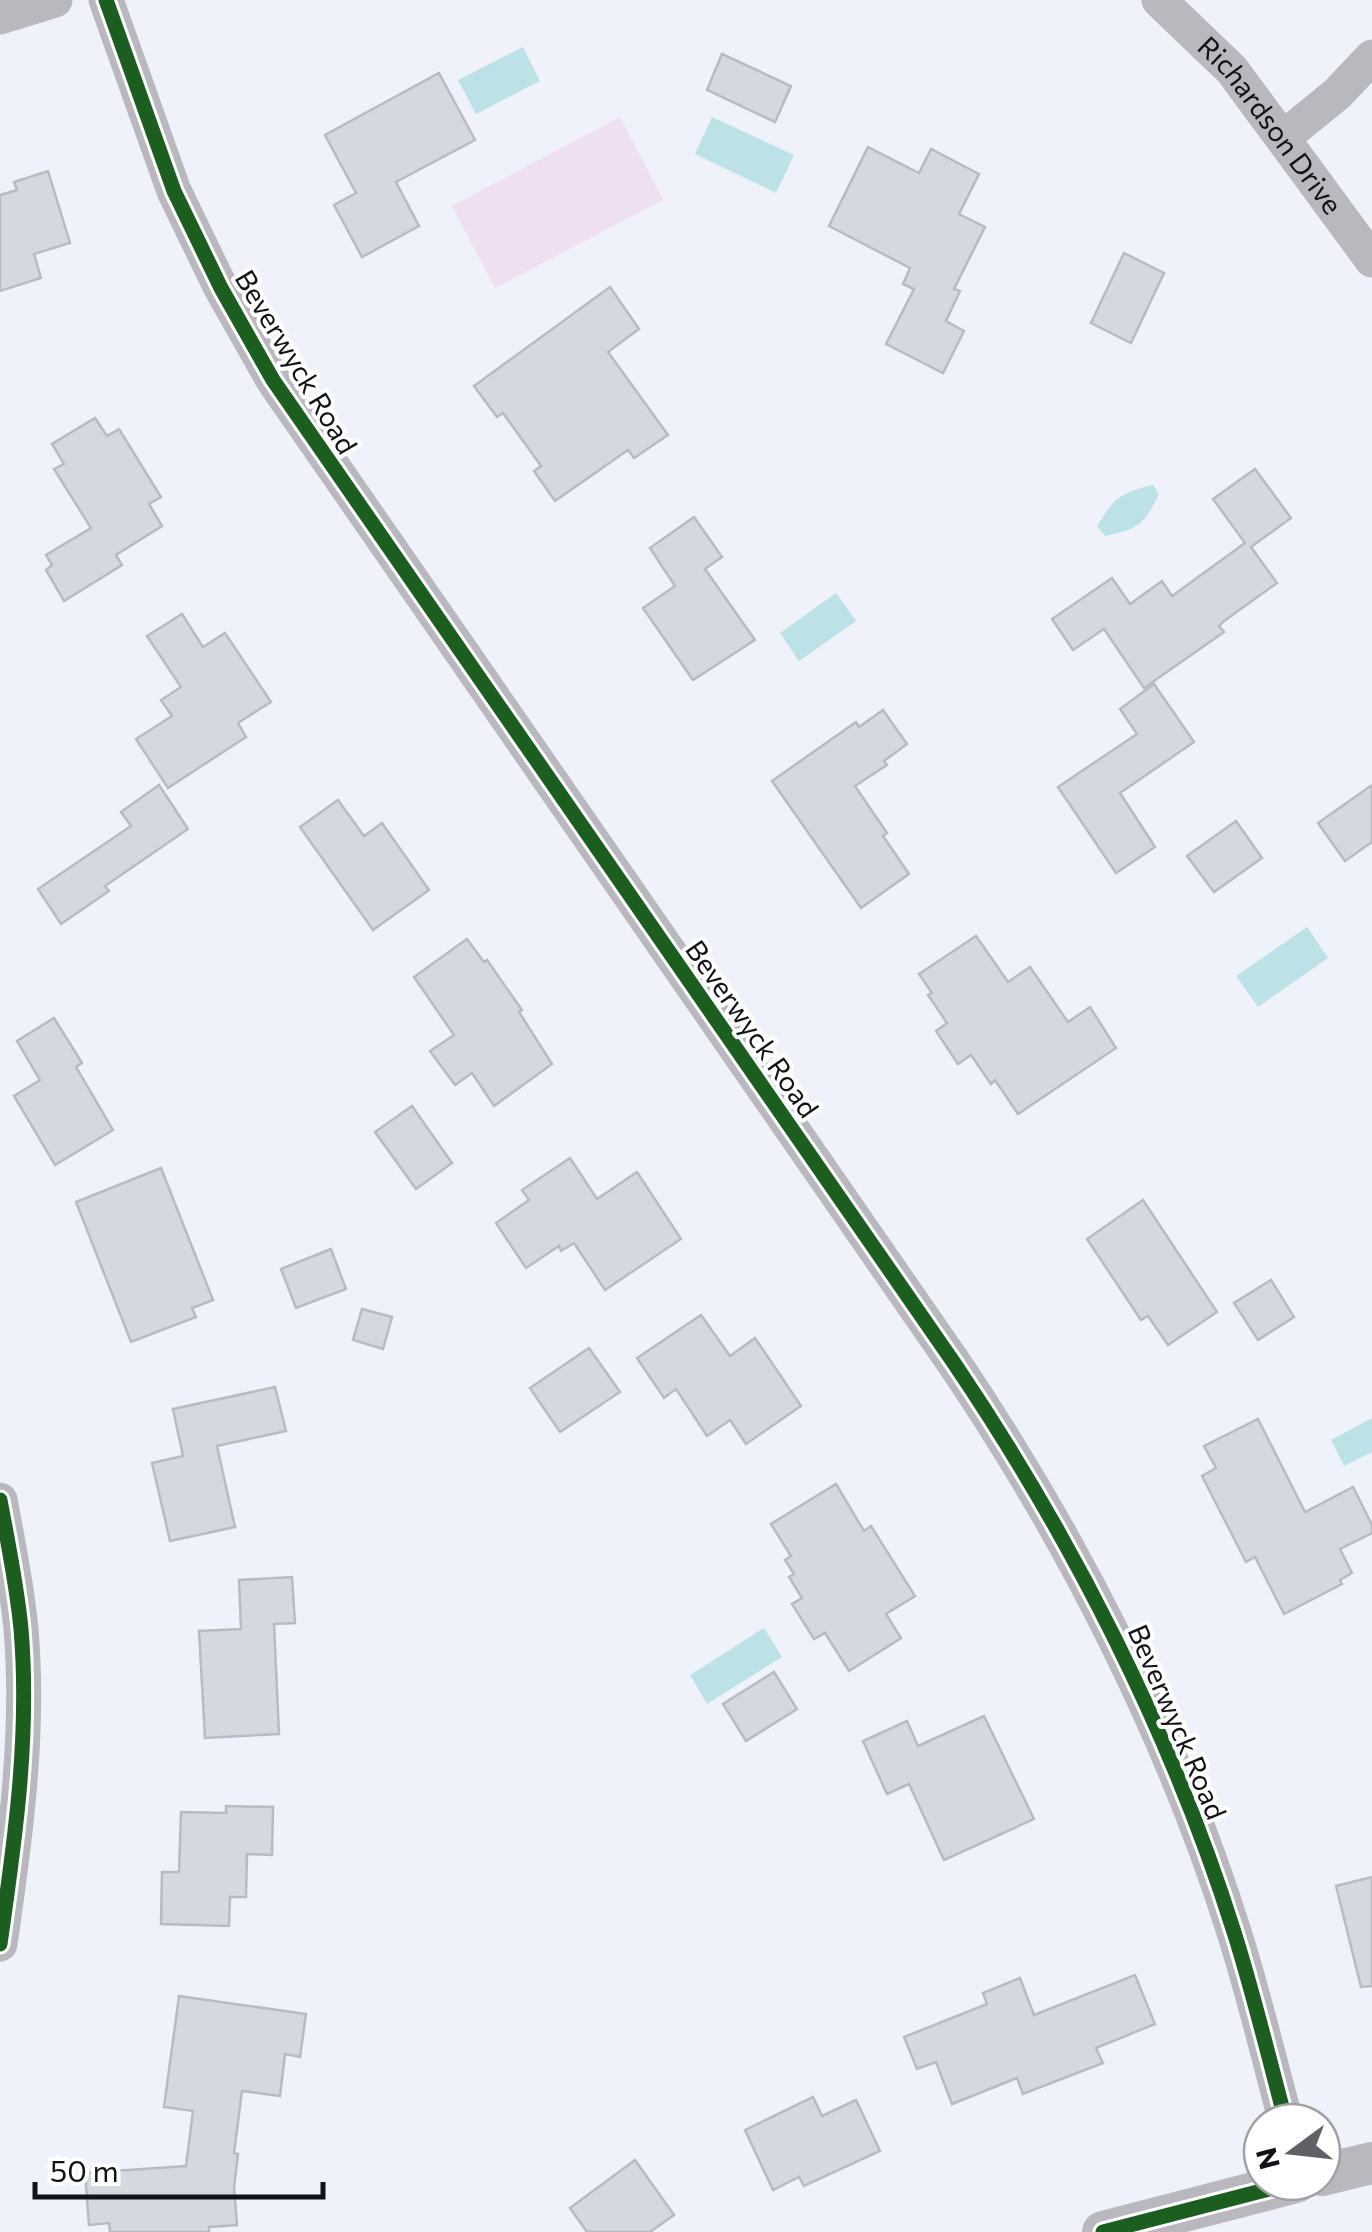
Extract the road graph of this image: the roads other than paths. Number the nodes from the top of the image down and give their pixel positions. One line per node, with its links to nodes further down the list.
1 (55, 0): 4 (street)
2 (106, 0): 10 (street, Beverwyck Road)
3 (1159, 0): 6 (street, Richardson Drive)
4 (0, 18)
5 (1372, 57): 6 (street)
6 (1284, 137): 7 (street, Richardson Drive)
7 (1372, 260)
8 (0, 1500): 9 (street)
9 (0, 1944)
10 (1281, 2102)
11 (1372, 2162): 12 (street)
12 (1342, 2170)
13 (1242, 2196): 14 (street)
14 (1103, 2232)

